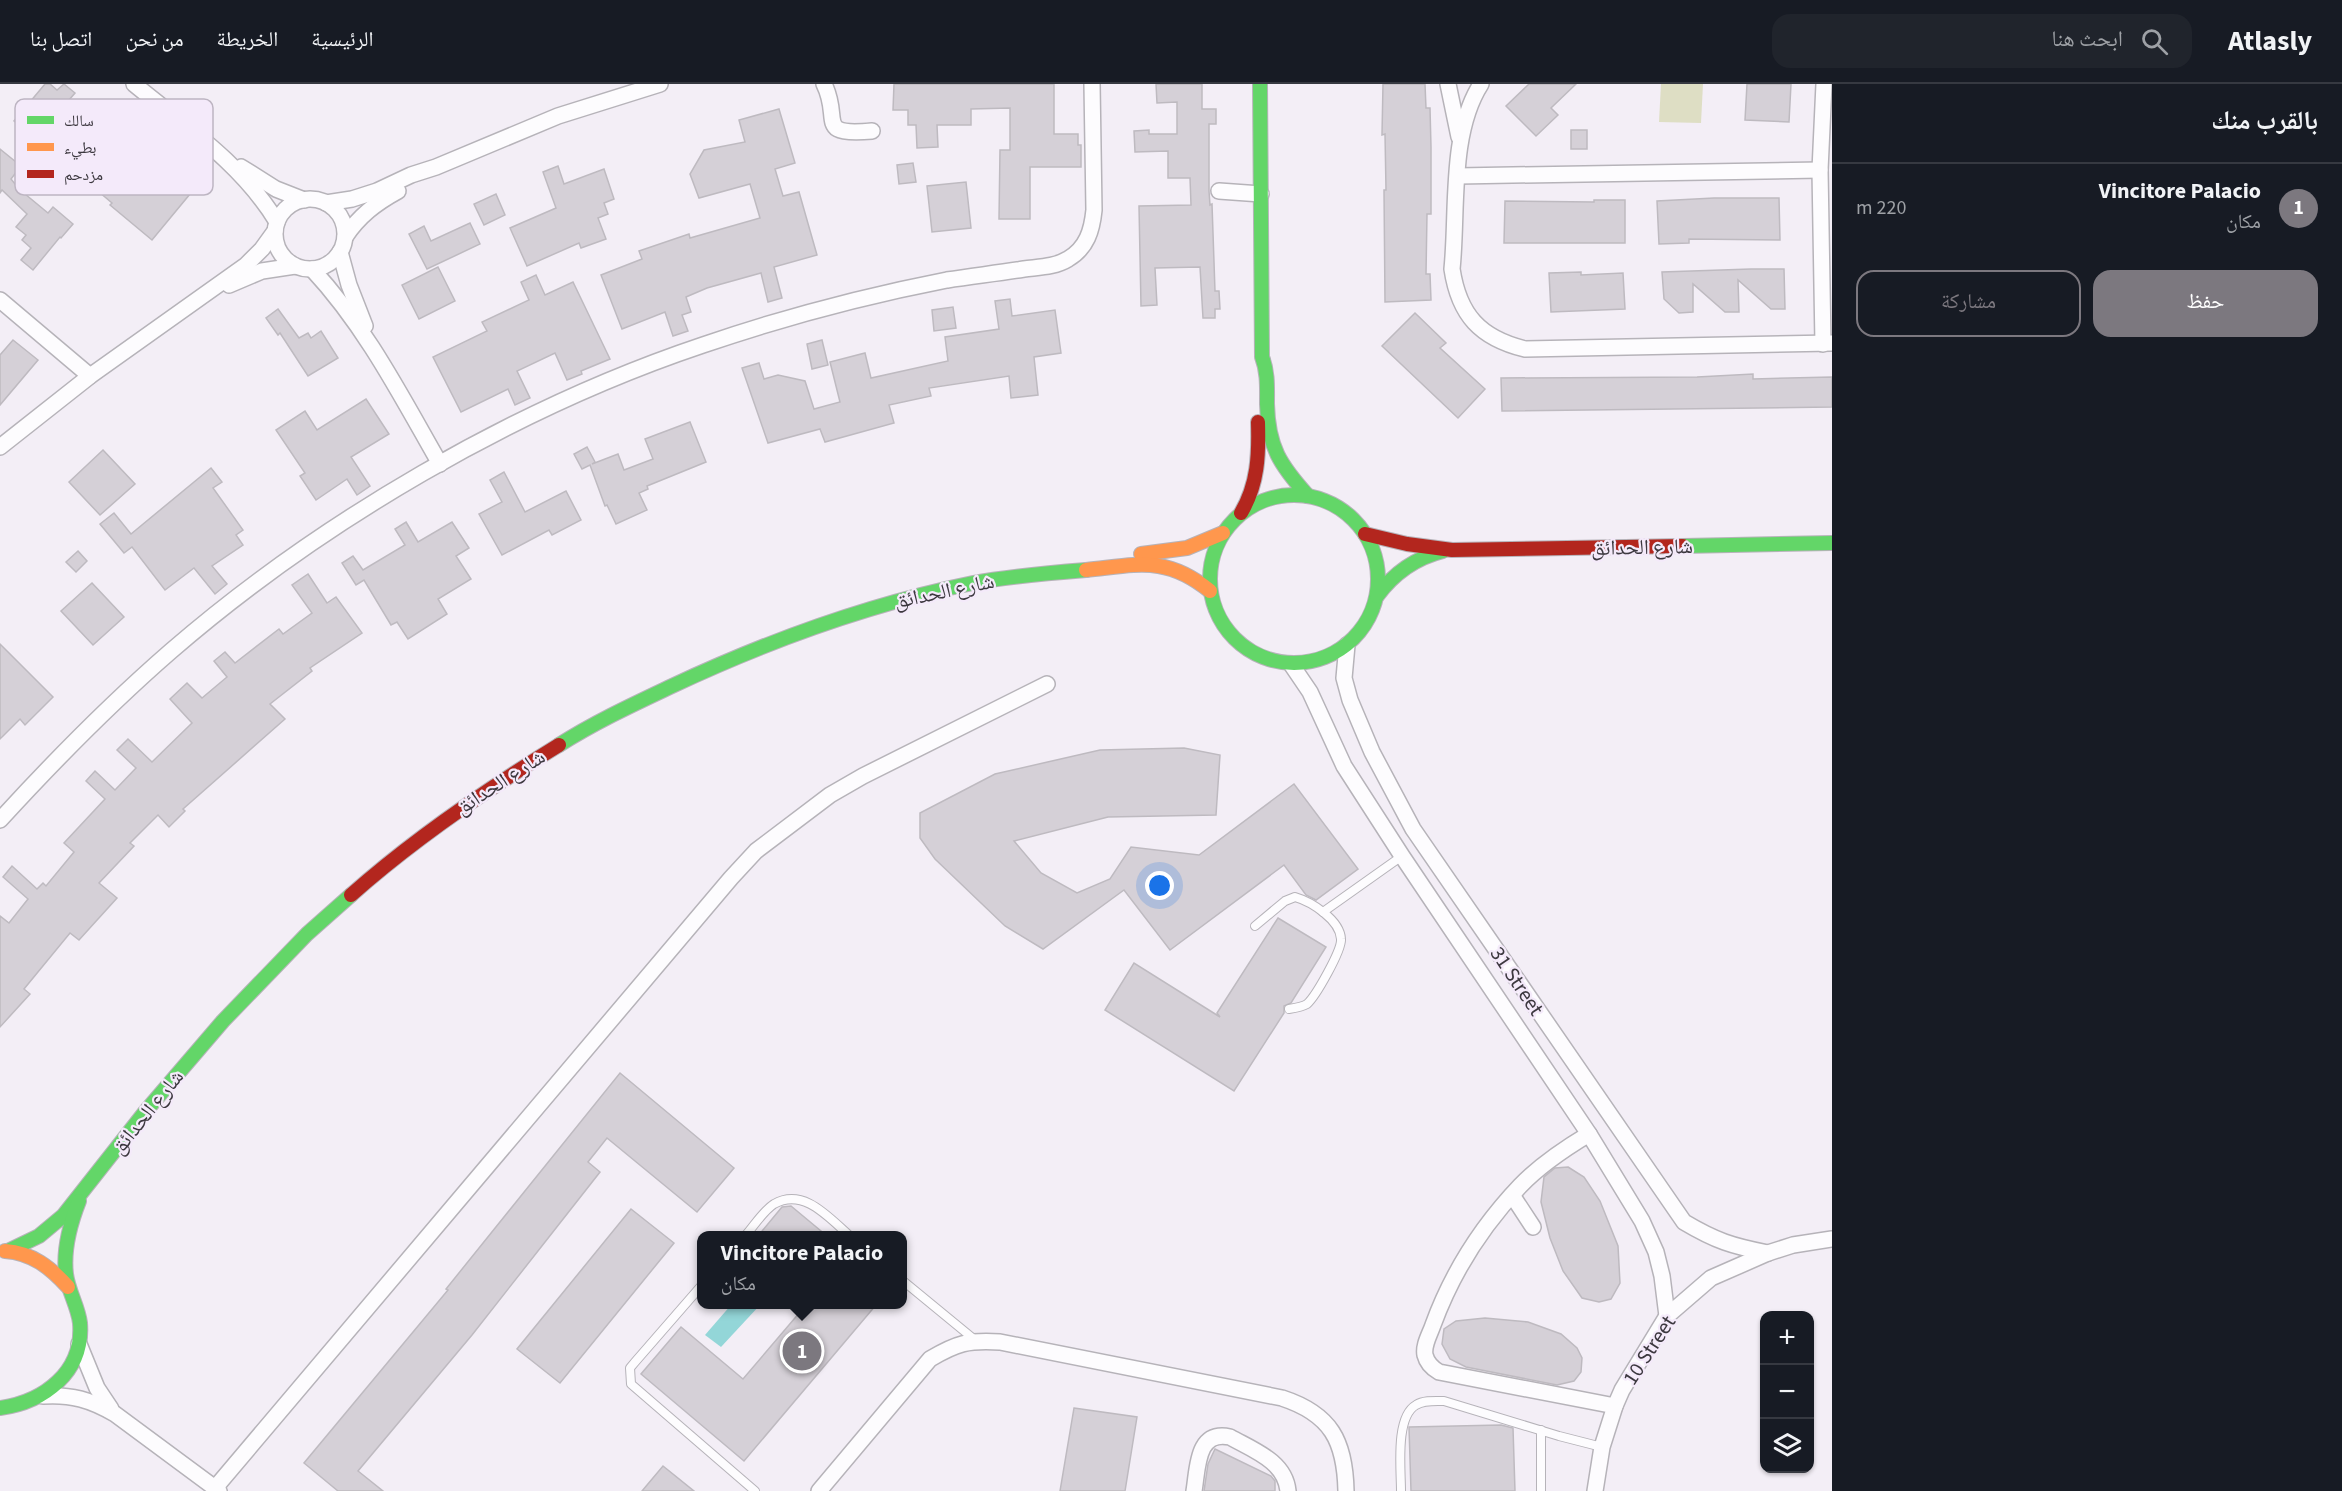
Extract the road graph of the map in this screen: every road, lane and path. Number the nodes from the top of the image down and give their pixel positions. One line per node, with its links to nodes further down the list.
1 (134, 84): 9 (street)
2 (660, 84): 14 (street)
3 (824, 84): 10 (street)
4 (1092, 84): 32 (street)
5 (1260, 84): 18 (street)
6 (1448, 84): 11 (street)
7 (1481, 84): 11 (street)
8 (1824, 84): 15 (street)
9 (152, 99)
10 (872, 131)
11 (1460, 143): 16 (street)
12 (213, 149): 19 (street)
13 (213, 150): 21 (street)
14 (436, 167): 20 (street); 22 (street)
15 (1820, 170): 16 (street); 27 (street)
16 (1458, 176): 27 (street)
17 (1219, 191): 18 (street)
18 (1261, 194): 29 (street)
19 (304, 200): 20 (street); 21 (street)
20 (326, 203): 22 (street)
21 (276, 227): 23 (street); 25 (street)
22 (342, 244): 24 (street); 28 (street)
23 (295, 266): 24 (street); 25 (street)
24 (312, 269): 28 (street)
25 (199, 299): 30 (street)
26 (0, 300): 30 (street)
27 (1827, 344)
28 (374, 348): 32 (street)
29 (1262, 357): 33 (street); 34 (street)
30 (90, 376): 31 (street)
31 (0, 447)
32 (440, 464): 45 (street)
33 (1308, 496): 34 (street); 36 (street)
34 (1241, 513): 35 (street)
35 (1223, 533): 39 (street); 40 (street)
36 (1365, 534): 38 (street); 41 (street)
37 (1832, 543): 38 (street, شارع الحدائق)
38 (1452, 550): 41 (street)
39 (1043, 573): 40 (street); 51 (street, شارع الحدائق)
40 (1210, 591): 43 (street)
41 (1377, 596): 42 (street)
42 (1347, 645): 43 (street); 58 (street, 31 Street)
43 (1291, 664): 46 (street, 31 Street)
44 (1047, 684): 71 (street)
45 (0, 820)
46 (1402, 856): 47 (lane); 50 (street, 31 Street)
47 (1323, 912): 48 (lane); 49 (lane)
48 (1255, 926)
49 (1289, 1009)
50 (1589, 1134): 52 (street); 62 (street, 31 Street)
51 (84, 1191): 57 (street, شارع الحدائق); 60 (street)
52 (1512, 1195): 53 (street); 66 (street)
53 (1533, 1227)
54 (749, 1231): 55 (lane)
55 (844, 1231)
56 (1832, 1239): 58 (street, 10 Street)
57 (5, 1250): 60 (street)
58 (1768, 1253): 62 (street, 10 Street)
59 (907, 1283): 63 (lane)
60 (68, 1287): 64 (street)
61 (697, 1291): 72 (lane)
62 (1667, 1316): 66 (street, 10 Street)
63 (975, 1340): 73 (street); 76 (street)
64 (79, 1344): 65 (street); 68 (street)
65 (44, 1396): 67 (street); 68 (street)
66 (1615, 1406): 70 (street, 10 Street)
67 (0, 1408)
68 (115, 1414): 71 (street)
69 (1541, 1430): 70 (lane); 77 (lane); 78 (lane)
70 (1602, 1447): 79 (street, 10 Street)
71 (217, 1489)
72 (755, 1491)
73 (819, 1491)
74 (1194, 1491): 75 (street)
75 (1288, 1491)
76 (1346, 1491)
77 (1401, 1491)
78 (1541, 1491)
79 (1595, 1491)

